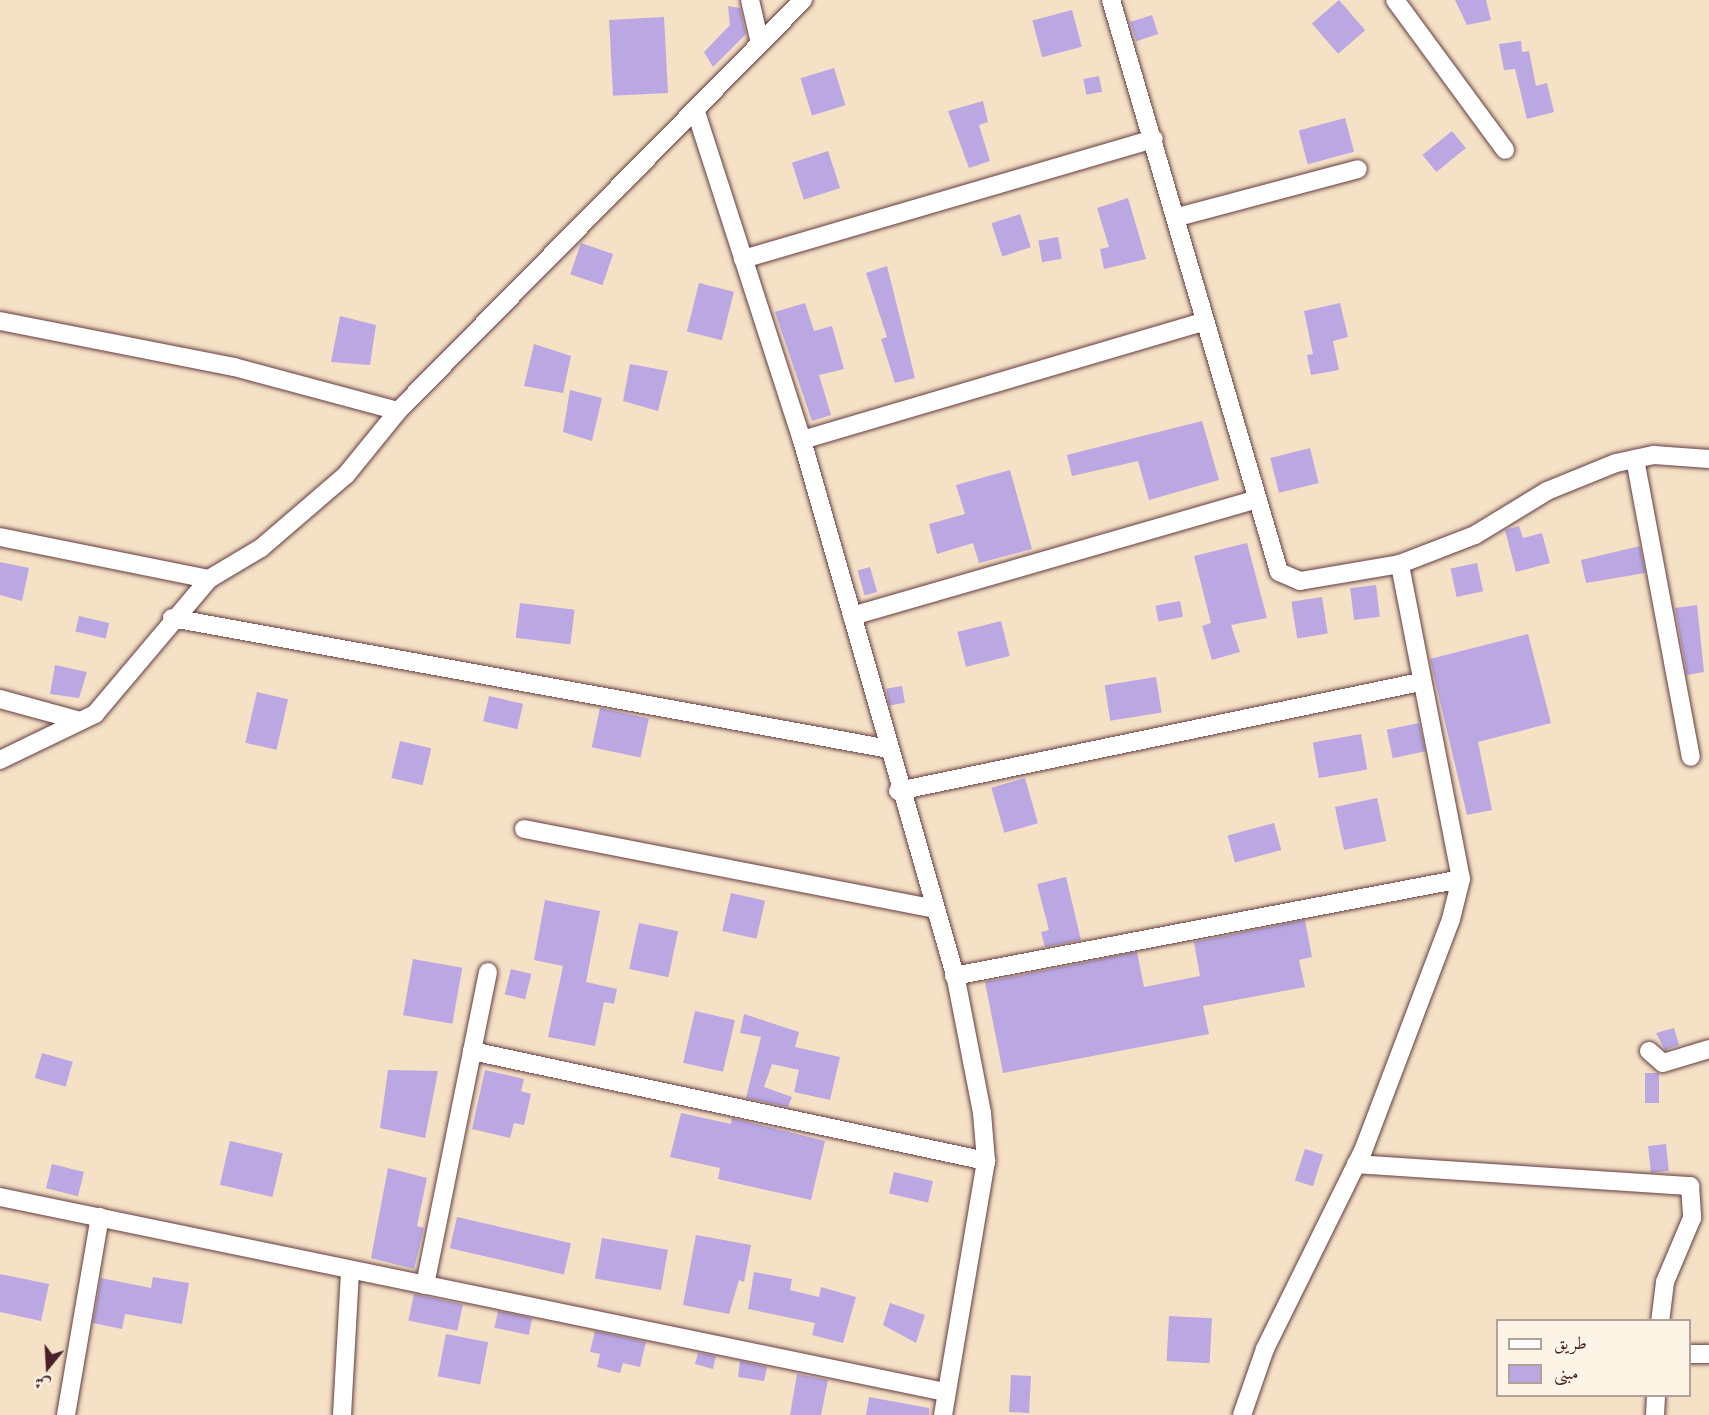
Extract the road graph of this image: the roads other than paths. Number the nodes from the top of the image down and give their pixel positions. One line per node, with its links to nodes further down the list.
1 (750, 0): 5 (street)
2 (803, 0): 5 (street)
3 (1111, 0): 7 (street)
4 (1395, 0): 8 (street)
5 (759, 39): 6 (street)
6 (696, 112): 11 (street); 14 (street)
7 (1154, 139): 10 (street); 11 (street)
8 (1505, 150)
9 (1358, 169): 10 (street)
10 (1178, 217): 13 (street)
11 (743, 259): 15 (street)
12 (0, 321): 14 (street)
13 (1203, 322): 15 (street); 18 (street)
14 (398, 411): 21 (street)
15 (802, 440): 22 (street)
16 (1635, 459): 17 (street); 20 (street); 28 (street)
17 (1709, 459)
18 (1255, 500): 20 (street); 22 (street)
19 (0, 537): 21 (street)
20 (1400, 564): 24 (street)
21 (209, 579): 23 (street)
22 (852, 616): 27 (street)
23 (172, 618): 26 (street); 27 (street)
24 (1420, 682): 30 (street); 32 (street)
25 (0, 699): 26 (street)
26 (77, 720): 29 (street)
27 (889, 749): 30 (street)
28 (1691, 757)
29 (0, 760)
30 (898, 792): 33 (street)
31 (524, 829): 33 (street)
32 (1461, 879): 35 (street); 40 (street)
33 (935, 909): 35 (street)
34 (488, 972): 37 (street)
35 (954, 976): 39 (street)
36 (1709, 1049): 38 (street)
37 (472, 1051): 39 (street); 44 (street)
38 (1649, 1051)
39 (986, 1161): 48 (street)
40 (1356, 1164): 45 (street); 53 (street)
41 (0, 1197): 42 (street)
42 (100, 1217): 43 (street); 50 (street)
43 (350, 1270): 44 (street); 51 (street)
44 (425, 1285): 48 (street)
45 (1660, 1319)
46 (1691, 1354): 47 (street)
47 (1709, 1354)
48 (945, 1392): 52 (street)
49 (1656, 1397): 54 (street)
50 (66, 1415)
51 (342, 1415)
52 (943, 1415)
53 (1242, 1415)
54 (1655, 1415)

